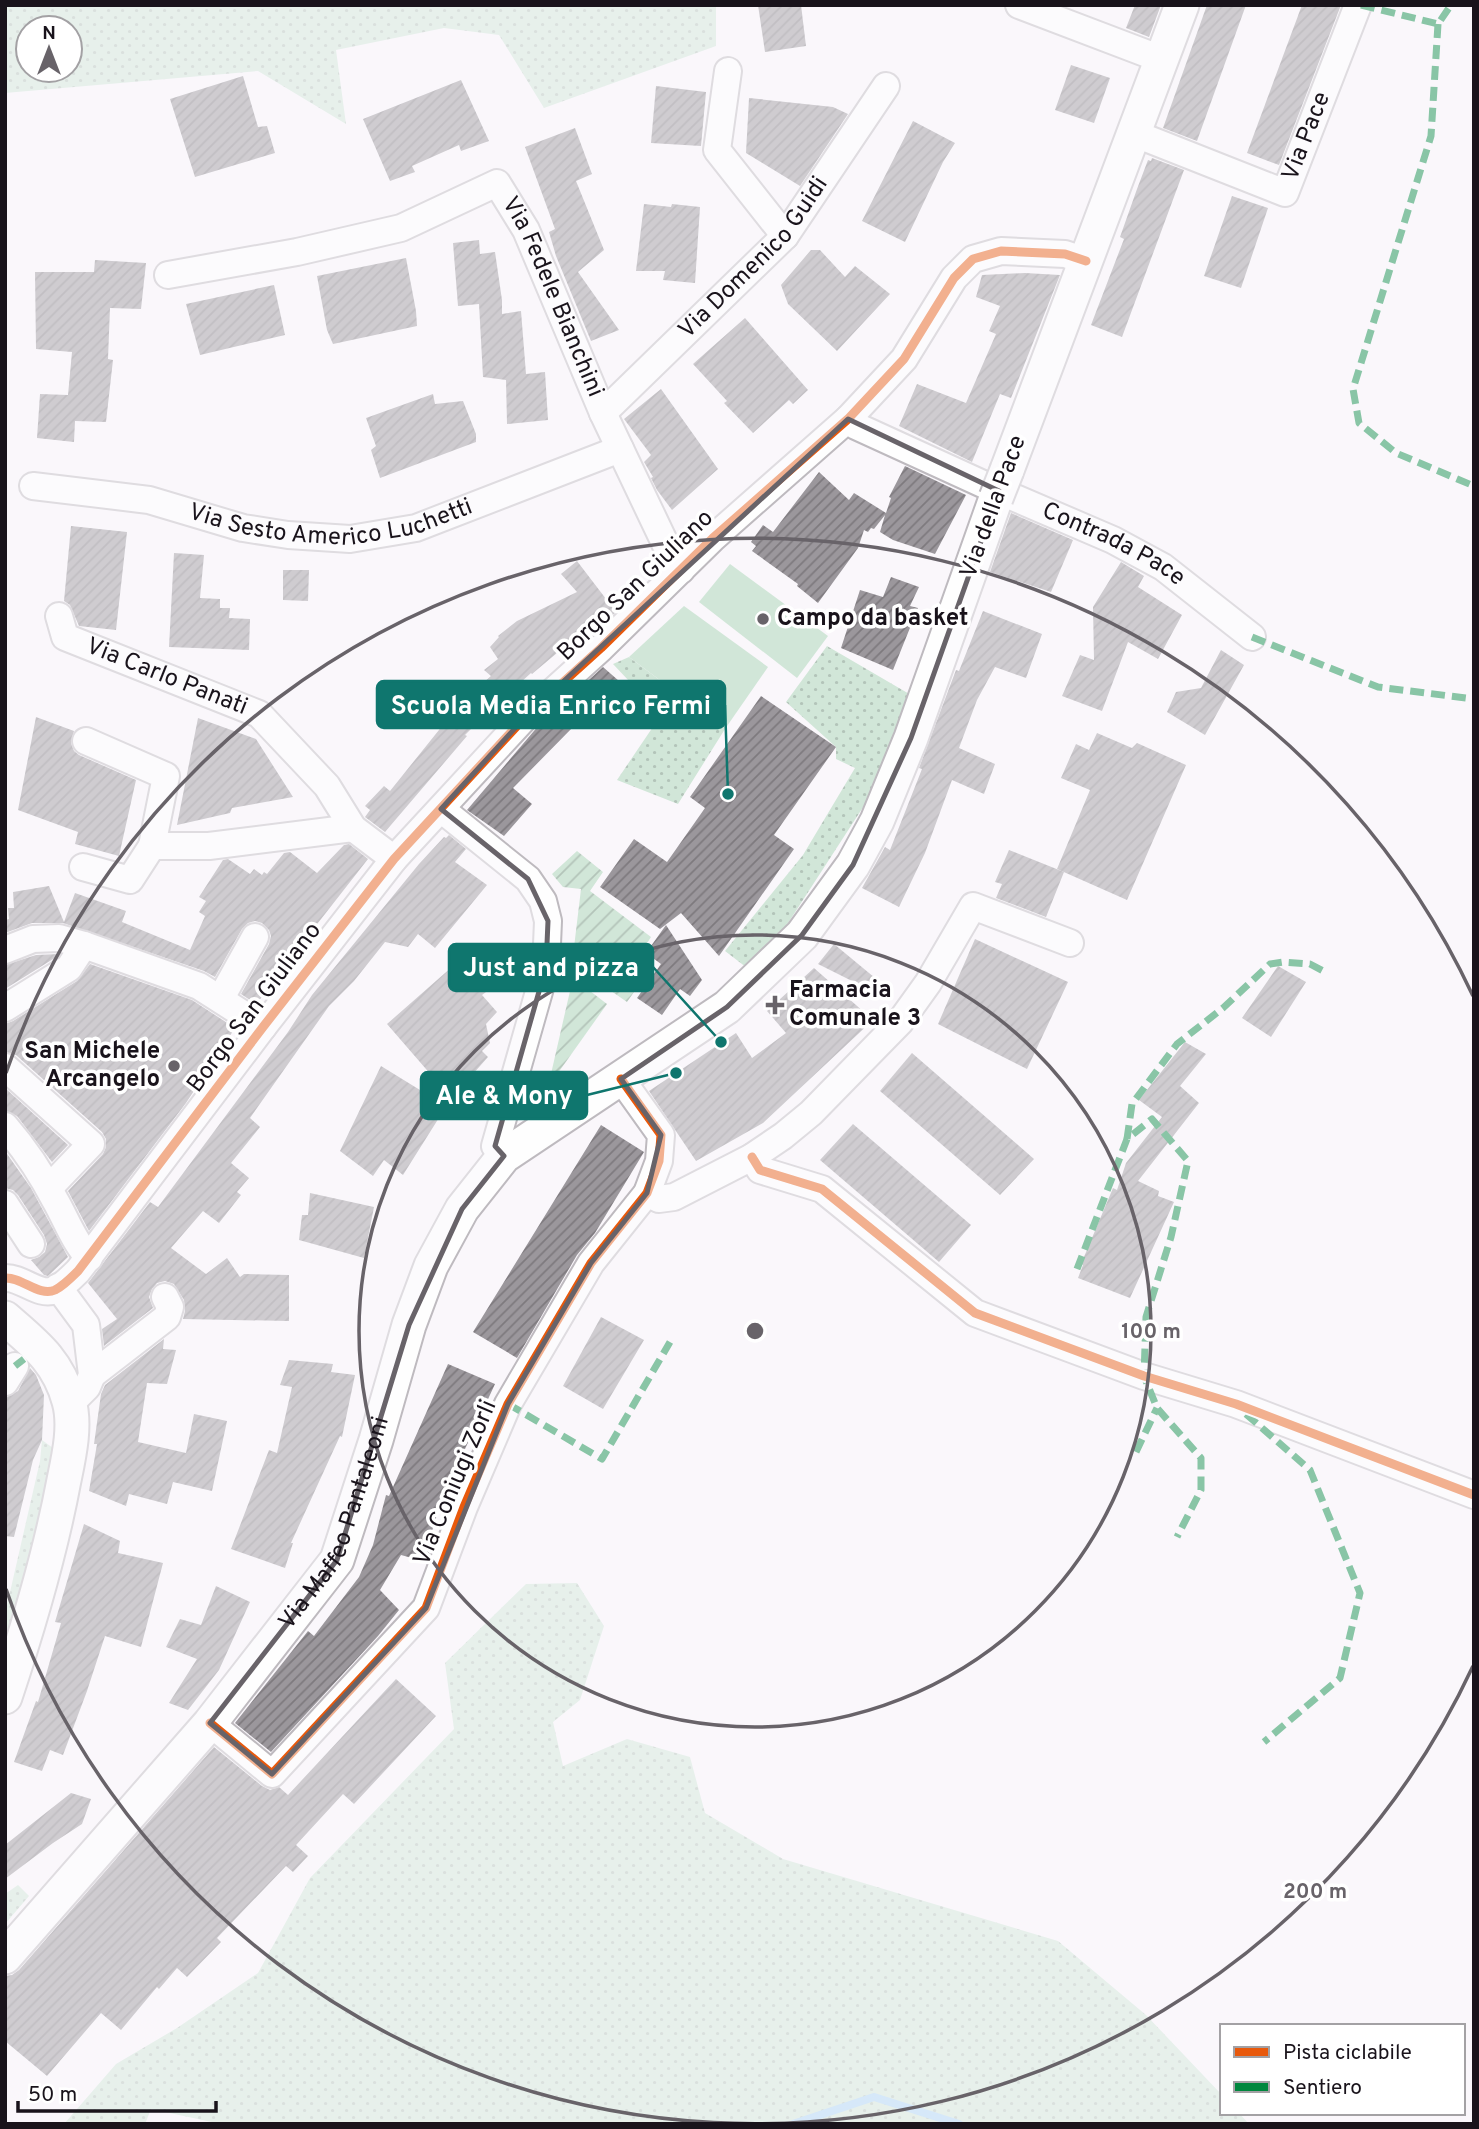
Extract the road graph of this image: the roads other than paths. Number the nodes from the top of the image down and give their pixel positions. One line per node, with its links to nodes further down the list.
1 (1019, 5): 4 (street)
2 (1182, 5): 4 (main road, Via della Pace)
3 (1358, 5): 7 (street, Via Pace)
4 (1161, 59): 7 (main road, Via della Pace)
5 (727, 71): 8 (street)
6 (886, 86): 8 (street, Via Domenico Guidi)
7 (1133, 133): 9 (main road, Via della Pace)
8 (785, 236): 11 (street, Via Domenico Guidi)
9 (1086, 261): 12 (street, Borgo San Giuliano); 32 (main road, Via della Pace)
10 (168, 275): 11 (street, Via Fedele Bianchini)
11 (603, 413): 13 (street, Via Fedele Bianchini)
12 (848, 419): 15 (street, Borgo San Giuliano); 17 (street, Contrada Pace)
13 (620, 449): 14 (street, Via Sesto Americo Luchetti); 15 (street, Via Fedele Bianchini)
14 (33, 486)
15 (681, 570): 19 (street, Borgo San Giuliano)
16 (59, 616): 20 (street, Via Carlo Panati)
17 (1252, 638)
18 (86, 741): 21 (street)
19 (441, 809): 22 (street, Borgo San Giuliano); 34 (street)
20 (353, 828): 21 (street); 22 (street, Via Carlo Panati)
21 (152, 846): 23 (street)
22 (394, 859): 30 (street, Borgo San Giuliano)
23 (83, 867)
24 (255, 937): 28 (street)
25 (1070, 943): 35 (street)
26 (84, 945): 27 (street); 28 (street); 29 (street)
27 (5, 950)
28 (221, 998): 30 (street)
29 (5, 1008)
30 (263, 1027): 40 (street, Borgo San Giuliano)
31 (5, 1067): 36 (street)
32 (621, 1079): 34 (main road, Via Maffeo Pantaleoni); 37 (street, Via Coniugi Zorli)
33 (5, 1126): 36 (street)
34 (504, 1156): 49 (main road, Via Maffeo Pantaleoni)
35 (752, 1157): 37 (street); 47 (street)
36 (49, 1188): 40 (street)
37 (647, 1193): 49 (street, Via Coniugi Zorli)
38 (5, 1204): 39 (street)
39 (31, 1244)
40 (89, 1258): 42 (street, Borgo San Giuliano)
41 (5, 1278): 42 (street)
42 (57, 1289): 45 (street)
43 (165, 1297): 45 (street)
44 (5, 1318): 46 (main road)
45 (92, 1374): 46 (street)
46 (70, 1404): 48 (main road)
47 (1474, 1495)
48 (5, 1697)
49 (210, 1723): 50 (main road, Via Maffeo Pantaleoni)
50 (5, 1957)

